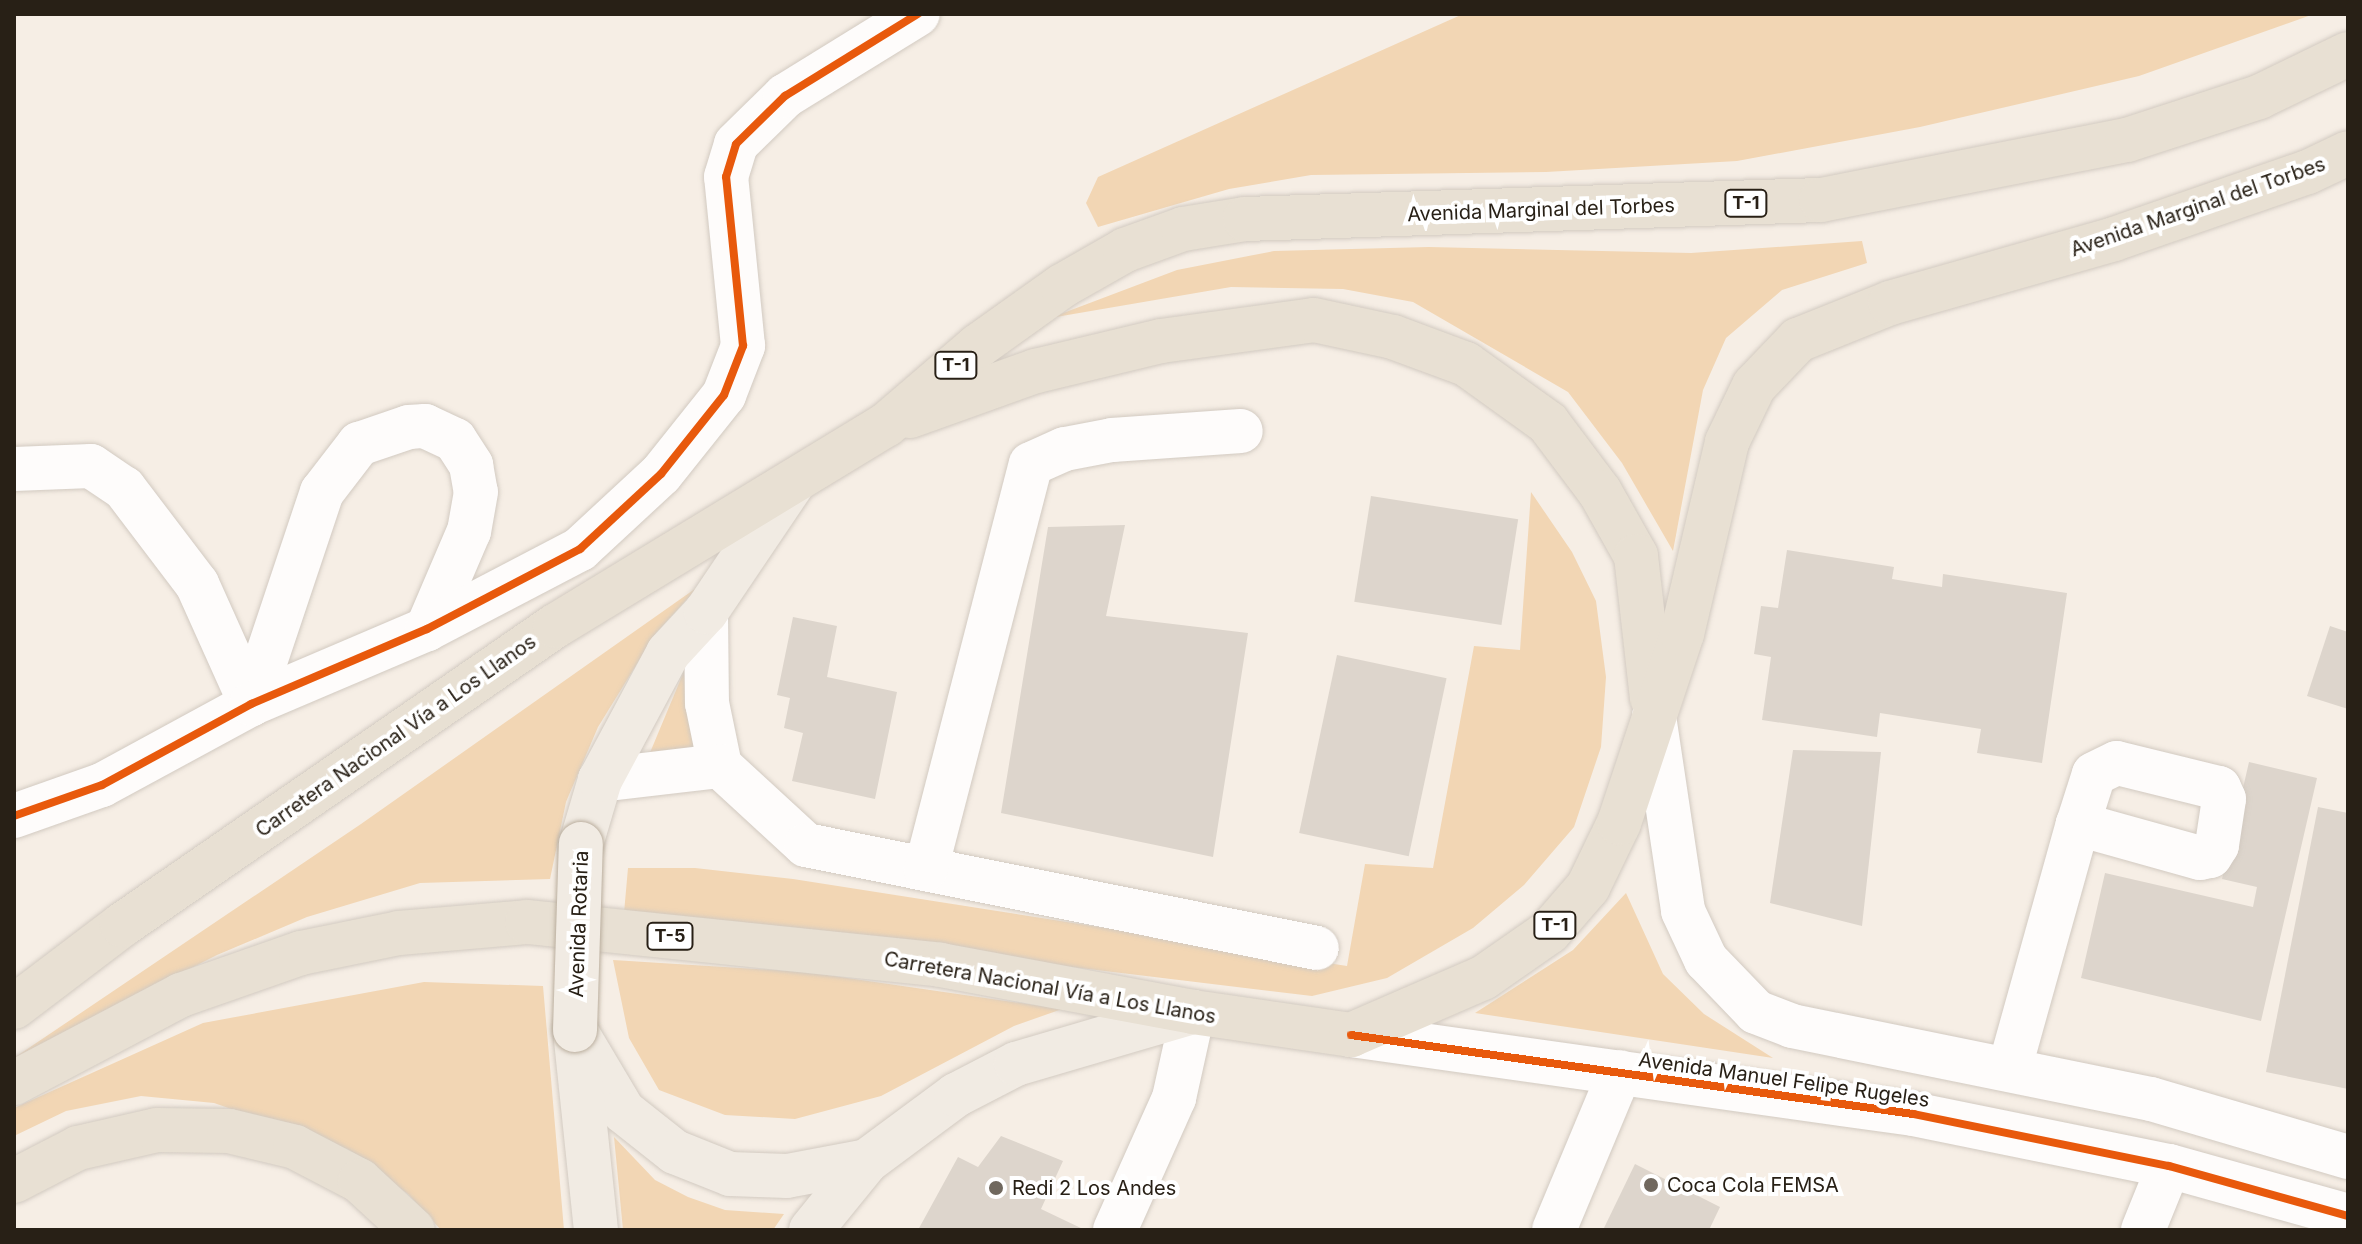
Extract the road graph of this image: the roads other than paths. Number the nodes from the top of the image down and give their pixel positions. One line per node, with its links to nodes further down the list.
1 (918, 14): 9 (street)
2 (2348, 54): 4 (highway, Avenida Marginal del Torbes / T-1)
3 (2348, 153): 11 (highway, Avenida Marginal del Torbes / T-1)
4 (886, 425): 7 (highway, Avenida Marginal del Torbes / T-1); 11 (highway)
5 (1241, 431): 16 (street)
6 (14, 469): 10 (street)
7 (791, 486): 8 (main road, Avenida Rotaria); 18 (highway, Carretera Nacional Vía a Los Llanos)
8 (706, 612): 12 (street); 13 (main road, Avenida Rotaria)
9 (427, 629): 10 (street); 10 (street)
10 (251, 704): 14 (street)
11 (1654, 716): 21 (highway, T-1); 22 (street)
12 (720, 766): 13 (street); 16 (street)
13 (600, 780): 20 (main road, Avenida Rotaria, bridge)
14 (14, 816)
15 (2078, 824): 22 (street)
16 (926, 869): 17 (street)
17 (1317, 948)
18 (14, 1007)
19 (1193, 1012): 21 (highway, Carretera Nacional Vía a Los Llanos / T-5); 24 (highway, Carretera Nacional Vía a Los Llanos / T-5); 26 (main road); 33 (street)
20 (575, 1030): 26 (main road); 31 (main road, Avenida Rotaria)
21 (1351, 1035): 23 (street, Avenida Manuel Felipe Rugeles)
22 (2010, 1067): 25 (street)
23 (1620, 1072): 27 (street, Avenida Manuel Felipe Rugeles); 34 (street)
24 (14, 1083)
25 (2348, 1157)
26 (867, 1161): 32 (main road)
27 (2169, 1166): 29 (street, Avenida Manuel Felipe Rugeles); 35 (street)
28 (14, 1181): 30 (highway)
29 (2348, 1216)
30 (413, 1230)
31 (596, 1230)
32 (811, 1230)
33 (1115, 1230)
34 (1554, 1230)
35 (2143, 1230)

